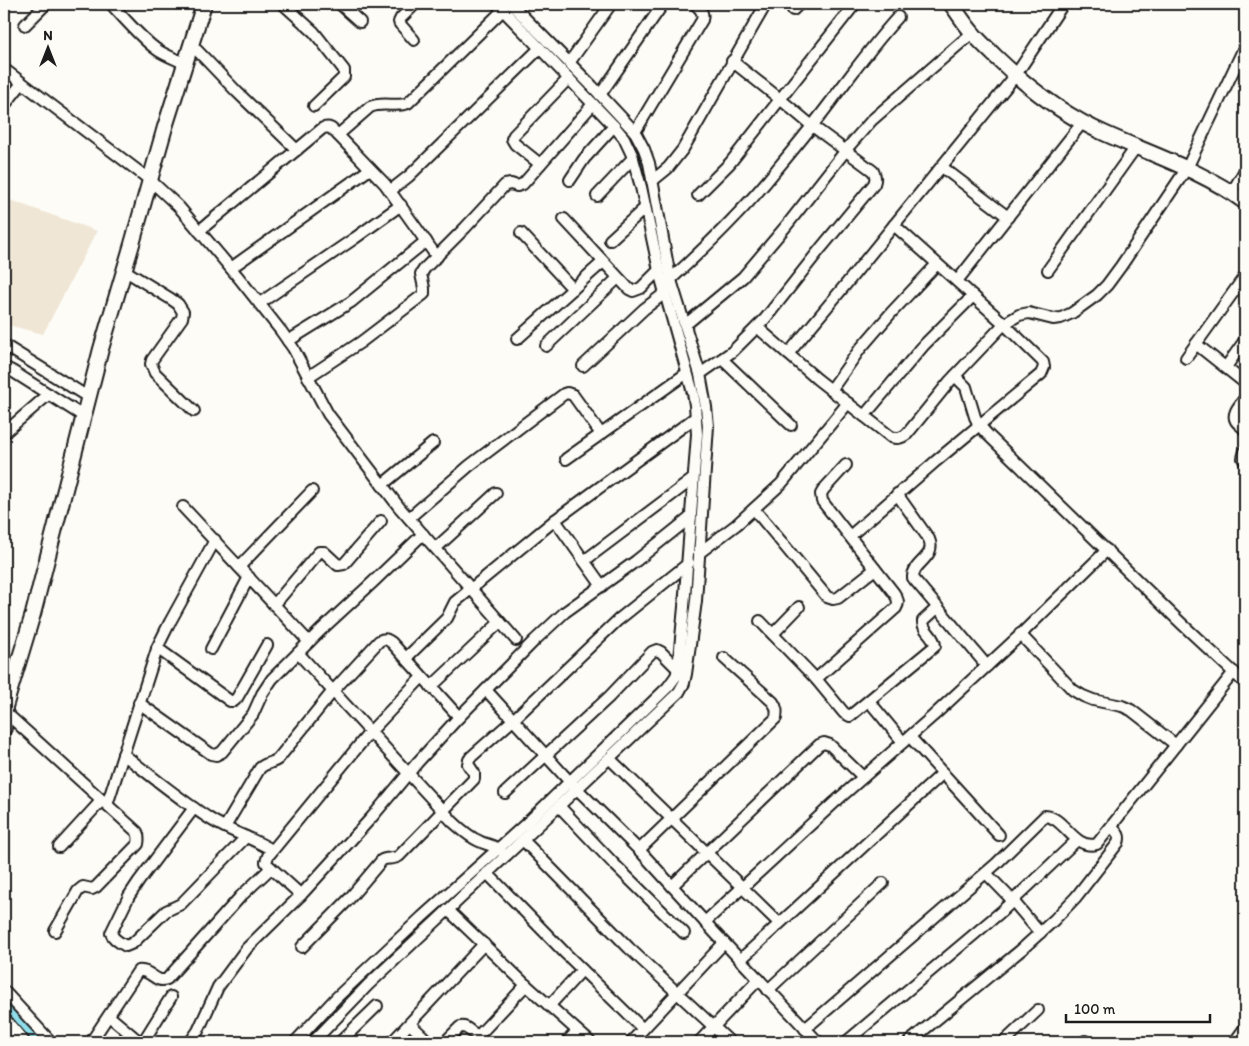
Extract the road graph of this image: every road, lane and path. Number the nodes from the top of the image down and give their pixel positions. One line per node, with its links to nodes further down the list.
1 (46, 4): 17 (street)
2 (111, 4): 25 (street)
3 (204, 4): 20 (street)
4 (283, 4): 34 (street)
5 (340, 4): 16 (street)
6 (415, 4): 19 (street)
7 (612, 4): 24 (street)
8 (663, 4): 30 (street)
9 (696, 4): 38 (street)
10 (766, 4): 23 (street)
11 (855, 4): 31 (street)
12 (951, 4): 18 (street)
13 (1063, 4): 27 (street)
14 (504, 6): 22 (street); 24 (street); 39 (street)
15 (898, 17): 36 (street)
16 (360, 22)
17 (24, 26)
18 (972, 33): 27 (street); 42 (street)
19 (414, 40)
20 (191, 44): 25 (street); 41 (street)
21 (1245, 46): 47 (street)
22 (540, 48): 28 (street); 52 (street)
23 (732, 61): 31 (street); 51 (street)
24 (569, 62): 30 (street)
25 (184, 63): 49 (street)
26 (4, 68): 29 (street)
27 (1016, 76): 35 (street); 45 (street)
28 (569, 78): 32 (street); 44 (street)
29 (22, 83): 33 (street); 49 (street)
30 (600, 95): 38 (street)
31 (780, 99): 36 (street); 54 (street)
32 (593, 104): 37 (street); 44 (street)
33 (4, 106)
34 (314, 106)
35 (1082, 122): 40 (street); 59 (street)
36 (812, 125): 42 (street); 75 (street)
37 (614, 126): 43 (street); 50 (street)
38 (635, 132): 51 (street)
39 (338, 135): 41 (street); 46 (street)
40 (1136, 147): 47 (street); 72 (street)
41 (296, 150): 62 (street)
42 (845, 151): 82 (street); 83 (street)
43 (633, 158): 55 (street); 58 (street)
44 (540, 164): 66 (street)
45 (942, 167): 59 (street); 61 (street)
46 (370, 168): 52 (street); 69 (street)
47 (1187, 168): 53 (street); 81 (street)
48 (1245, 170): 53 (street)
49 (150, 180): 62 (street); 70 (street)
50 (570, 180)
51 (652, 181): 75 (street)
52 (390, 191): 57 (street)
53 (1232, 192): 56 (street)
54 (698, 195)
55 (597, 196)
56 (1245, 202)
57 (401, 205): 65 (street); 80 (street)
58 (646, 208): 64 (street); 71 (street)
59 (1008, 217): 76 (street)
60 (564, 219): 67 (street)
61 (894, 226): 68 (street); 90 (street)
62 (199, 231): 69 (street)
63 (521, 233): 77 (street)
64 (610, 240)
65 (426, 241): 66 (street); 86 (street)
66 (437, 257): 99 (street)
67 (603, 262): 74 (street); 77 (street)
68 (937, 264): 76 (street); 101 (street)
69 (231, 268): 80 (street)
70 (124, 270): 103 (street); 106 (street)
71 (659, 270): 74 (street); 78 (street)
72 (1048, 270)
73 (1245, 276): 87 (street)
74 (618, 278): 89 (street)
75 (671, 279): 82 (street)
76 (957, 281): 79 (street)
77 (572, 289): 84 (street)
78 (666, 293): 93 (street); 96 (street)
79 (973, 296): 81 (street); 108 (street)
80 (260, 303): 86 (street)
81 (1004, 324): 98 (street); 111 (street)
82 (685, 325): 97 (street)
83 (757, 327): 90 (street); 92 (street)
84 (517, 339)
85 (1245, 340): 94 (street)
86 (288, 342): 99 (street)
87 (1196, 344): 91 (street); 94 (street)
88 (4, 345): 103 (street)
89 (546, 346)
90 (788, 354): 101 (street)
91 (1186, 358)
92 (722, 359): 97 (street); 110 (street)
93 (583, 366)
94 (1226, 368): 100 (street)
95 (4, 369): 102 (street)
96 (687, 372): 109 (street); 114 (street)
97 (700, 374): 136 (street)
98 (955, 376): 108 (street); 111 (street)
99 (308, 378): 121 (street)
100 (1245, 383)
101 (831, 390): 105 (street)
102 (48, 394): 107 (street); 113 (street)
103 (88, 397): 107 (street)
104 (1245, 398): 112 (street)
105 (848, 403): 108 (street); 126 (street)
106 (194, 411)
107 (83, 416): 169 (street)
108 (864, 416)
109 (696, 418): 120 (street); 129 (street)
110 (791, 425)
111 (980, 425): 124 (street); 135 (street)
112 (1245, 430)
113 (4, 434)
114 (601, 434): 117 (street); 128 (street)
115 (433, 443): 121 (street)
116 (1245, 451): 118 (street)
117 (566, 460)
118 (1245, 462)
119 (846, 465): 132 (street)
120 (693, 479): 127 (street); 137 (street)
121 (382, 485): 128 (street)
122 (312, 491): 138 (street)
123 (496, 493): 134 (street)
124 (897, 494): 132 (street); 145 (street)
125 (183, 507): 133 (street)
126 (754, 508): 136 (street); 139 (street)
127 (691, 517): 136 (street); 141 (street)
128 (409, 518): 131 (street)
129 (555, 520): 137 (street); 142 (street)
130 (381, 521): 143 (street)
131 (423, 534): 134 (street); 151 (street)
132 (850, 536): 139 (street)
133 (215, 540): 138 (street); 153 (street)
134 (436, 548): 142 (street)
135 (1107, 550): 149 (street); 160 (street)
136 (694, 559): 159 (street); 171 (street); 178 (street)
137 (584, 561): 141 (street)
138 (240, 567): 140 (street)
139 (876, 569): 162 (street)
140 (249, 577): 143 (street); 154 (street)
141 (602, 586): 165 (street)
142 (471, 589): 147 (street); 156 (street)
143 (274, 605): 151 (street)
144 (799, 607): 148 (street)
145 (938, 608): 158 (street); 167 (street)
146 (760, 621): 148 (street)
147 (500, 622): 150 (street); 164 (street)
148 (773, 634): 162 (street)
149 (1020, 634): 158 (street); 175 (street)
150 (516, 640)
151 (309, 642): 155 (street)
152 (267, 645): 153 (street)
153 (157, 648): 168 (street)
154 (211, 649)
155 (298, 653): 166 (street); 168 (street)
156 (406, 658): 161 (street); 166 (street)
157 (724, 658): 188 (street)
158 (986, 666): 174 (street)
159 (678, 669): 177 (street); 182 (street)
160 (1234, 672): 163 (street); 175 (street)
161 (422, 677): 164 (street); 173 (street)
162 (816, 679): 167 (street)
163 (1245, 683)
164 (431, 687): 170 (street)
165 (486, 690): 170 (street); 171 (street)
166 (333, 691): 173 (street); 189 (street)
167 (869, 701): 174 (street)
168 (139, 702): 176 (street)
169 (5, 710): 172 (street); 184 (street)
170 (459, 717): 179 (street)
171 (514, 720): 177 (street); 187 (street)
172 (4, 728)
173 (370, 732): 179 (street); 196 (street)
174 (906, 739): 180 (street); 181 (street)
175 (1176, 745): 190 (street)
176 (123, 754): 184 (street); 186 (street)
177 (546, 756): 182 (street); 183 (street)
178 (609, 758): 182 (street); 188 (street)
179 (408, 773): 187 (street); 206 (street)
180 (943, 774): 191 (street); 210 (street)
181 (863, 777): 199 (street); 205 (street)
182 (573, 785): 185 (street); 197 (street); 198 (street)
183 (505, 794)
184 (105, 803): 195 (street); 211 (street)
185 (559, 806): 193 (street); 212 (street)
186 (194, 808): 189 (street); 192 (street)
187 (443, 811): 198 (street); 216 (street)
188 (672, 818): 197 (street); 199 (street)
189 (225, 827): 192 (street)
190 (1112, 827): 194 (street); 213 (street)
191 (999, 834)
192 (246, 837): 196 (street)
193 (523, 840): 198 (street); 223 (street)
194 (1077, 840): 202 (street); 207 (street)
195 (59, 847)
196 (272, 850): 200 (street)
197 (639, 850): 204 (street)
198 (502, 852): 201 (street); 241 (street)
199 (707, 852): 204 (street); 205 (street)
200 (271, 868): 206 (street); 228 (street)
201 (487, 873): 208 (street); 218 (street)
202 (986, 873): 207 (street); 233 (street)
203 (883, 883): 221 (street)
204 (672, 886): 209 (street)
205 (743, 888): 209 (street); 210 (street)
206 (300, 896): 240 (street)
207 (1013, 901): 213 (street); 253 (street)
208 (448, 910): 215 (street); 242 (street)
209 (705, 922): 214 (street)
210 (779, 923): 217 (street)
211 (55, 930)
212 (684, 933)
213 (1040, 933): 254 (street)
214 (724, 943): 217 (street); 223 (street)
215 (484, 944): 220 (street); 230 (street)
216 (302, 948)
217 (740, 960): 219 (street)
218 (582, 970): 226 (street); 232 (street)
219 (759, 979): 221 (street); 231 (street)
220 (526, 985): 226 (street); 246 (street)
221 (768, 990): 233 (street)
222 (4, 991): 237 (street)
223 (677, 993): 231 (street); 232 (street)
224 (171, 997): 239 (street)
225 (377, 1006): 243 (street)
226 (549, 1006): 234 (street)
227 (1038, 1010): 255 (street)
228 (108, 1016): 238 (street); 239 (street)
229 (4, 1021): 236 (street)
230 (410, 1024): 244 (street); 245 (street)
231 (714, 1027): 250 (street); 251 (street)
232 (643, 1029): 249 (street)
233 (805, 1029): 252 (street)
234 (577, 1031): 247 (street); 248 (street)
235 (1245, 1031): 256 (street)
236 (22, 1042)
237 (51, 1042)
238 (92, 1042)
239 (142, 1042)
240 (190, 1042)
241 (295, 1042)
242 (312, 1042)
243 (340, 1042)
244 (392, 1042)
245 (429, 1042)
246 (445, 1042)
247 (567, 1042)
248 (590, 1042)
249 (631, 1042)
250 (699, 1042)
251 (730, 1042)
252 (818, 1042)
253 (846, 1042)
254 (909, 1042)
255 (1004, 1042)
256 (1237, 1042)

